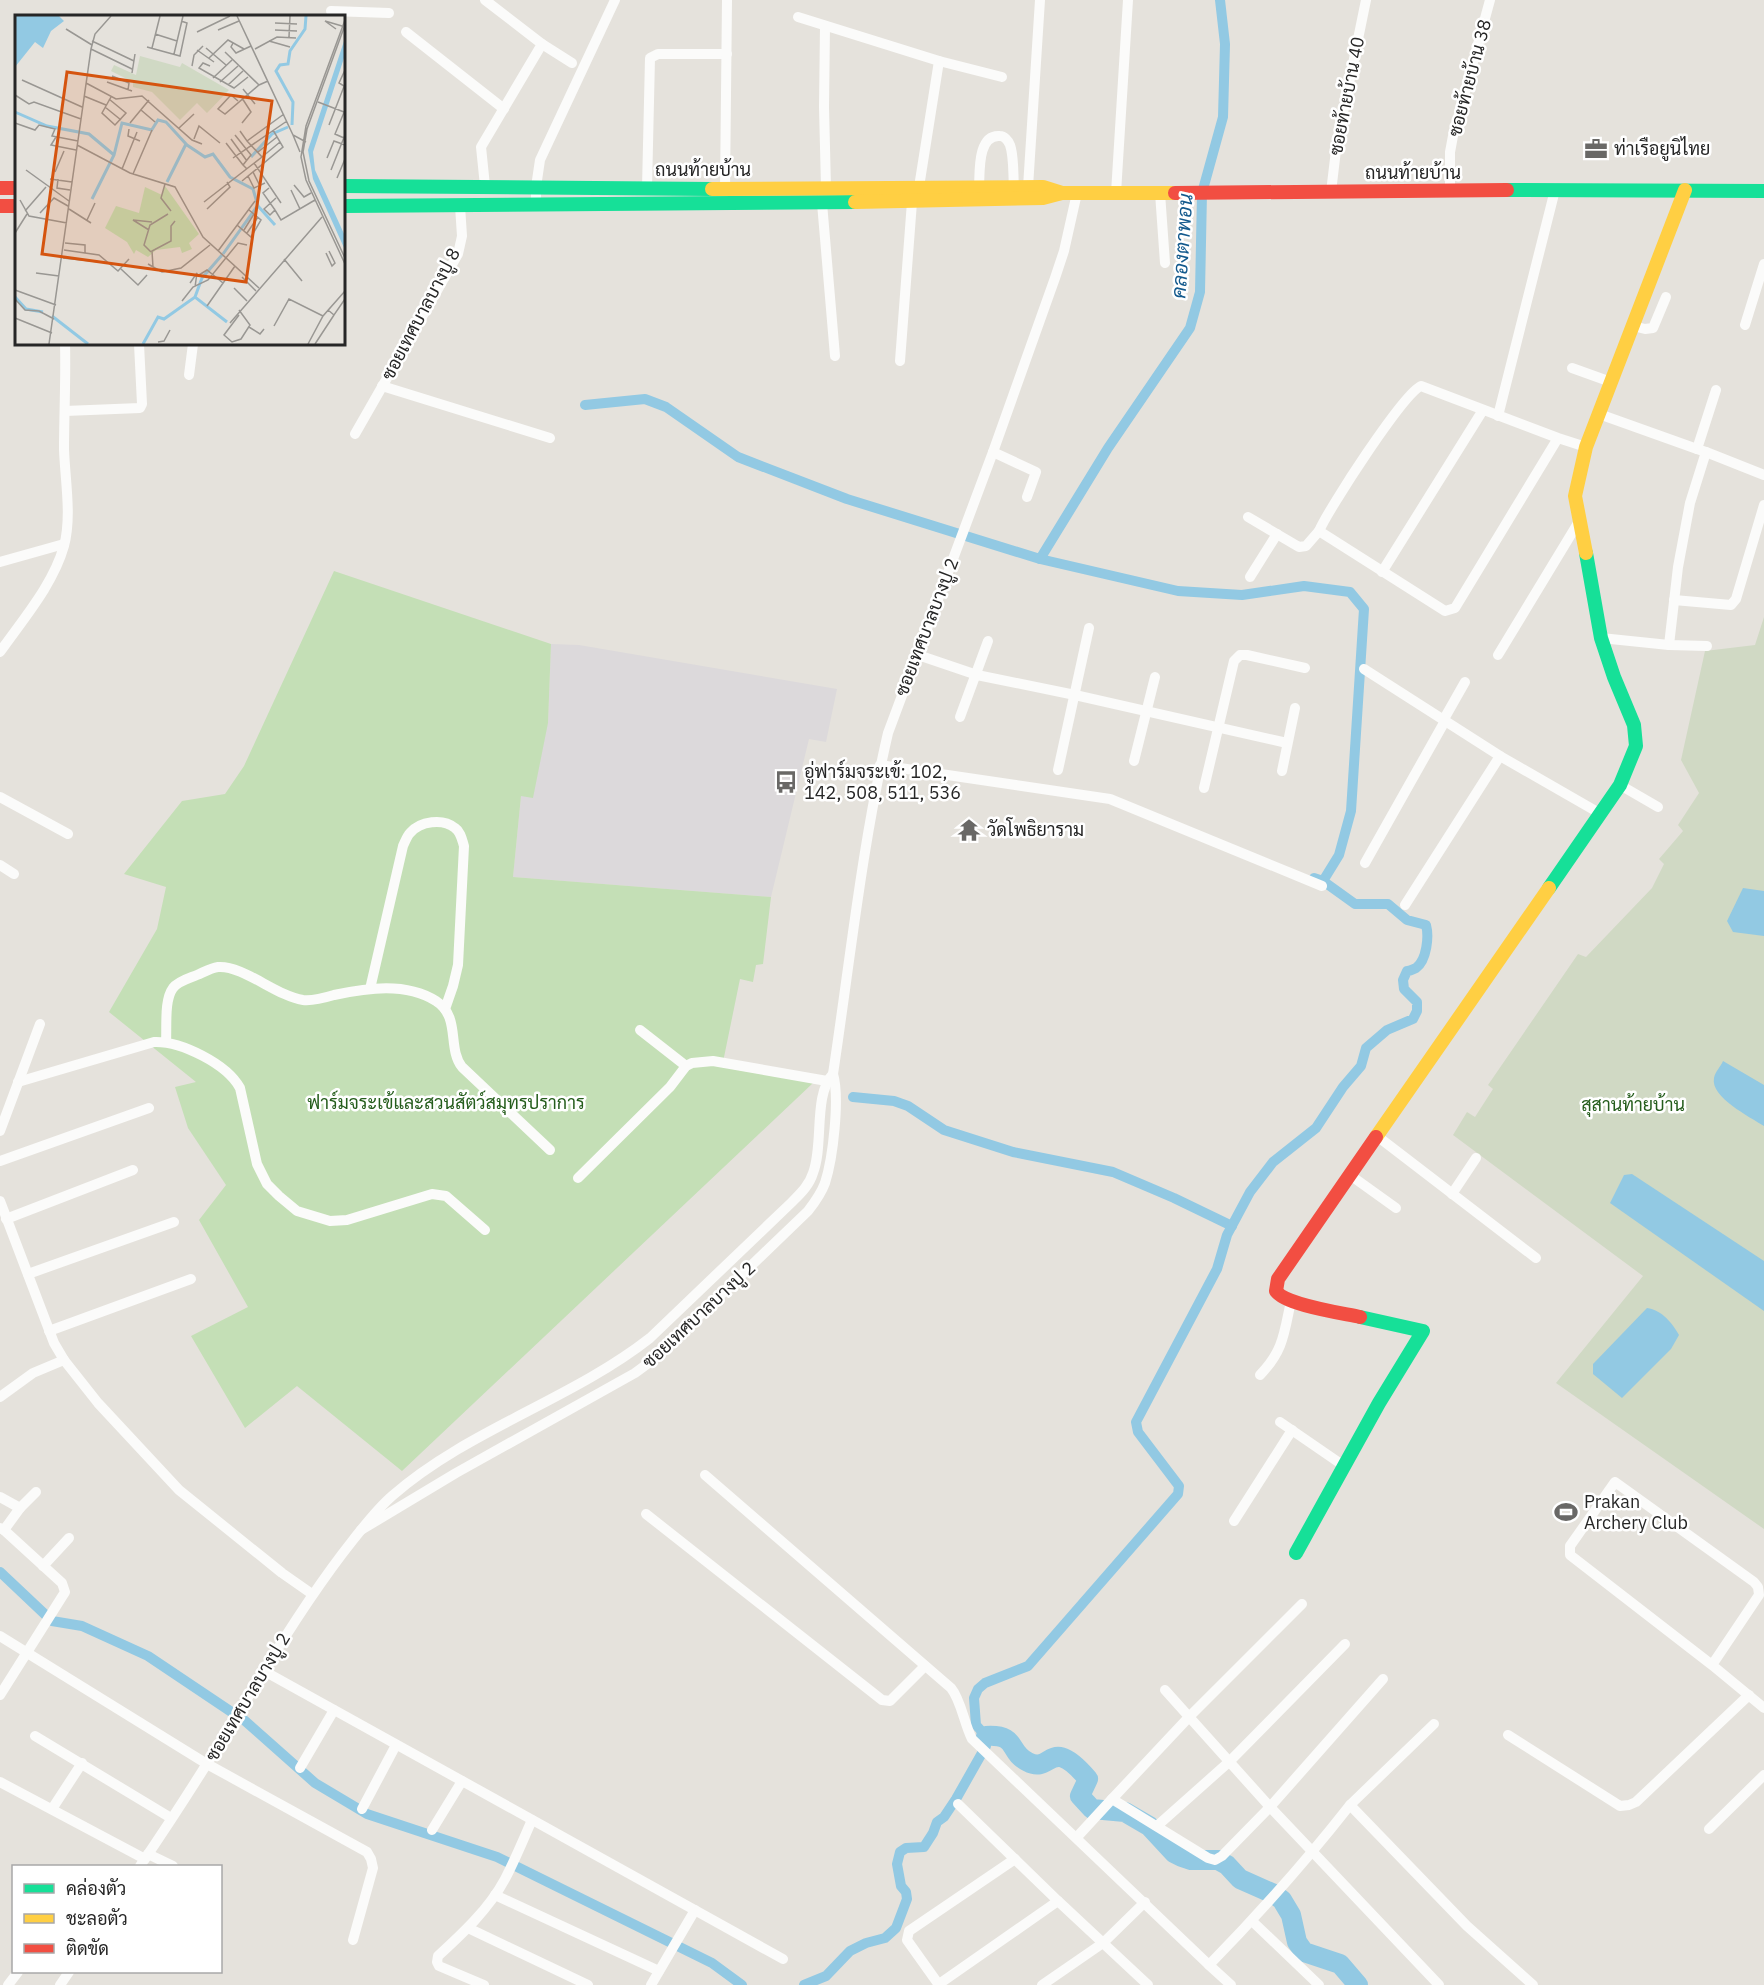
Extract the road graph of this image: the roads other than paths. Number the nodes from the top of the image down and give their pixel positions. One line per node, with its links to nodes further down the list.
1 (485, 0): 13 (street)
2 (615, 0): 21 (street)
3 (727, 0): 14 (street)
4 (1040, 0): 25 (street)
5 (1128, 0): 37 (street)
6 (1366, 0): 32 (street, ซอยท้ายบ้าน 40)
7 (1490, 0): 33 (street, ซอยท้ายบ้าน 38)
8 (330, 9): 9 (street)
9 (389, 13)
10 (798, 17): 11 (street)
11 (825, 26): 15 (street); 27 (street)
12 (406, 32): 18 (street)
13 (542, 44): 16 (street); 18 (street)
14 (727, 54): 26 (street); 28 (street)
15 (939, 61): 17 (street); 22 (street)
16 (572, 63)
17 (1002, 77)
18 (504, 109): 20 (street)
19 (345, 186): 20 (street, ถนนท้ายบ้าน)
20 (485, 186): 21 (street, ถนนท้ายบ้าน)
21 (536, 186): 26 (street, ถนนท้ายบ้าน); 40 (street)
22 (919, 187): 23 (street, ถนนท้ายบ้าน); 27 (street, ถนนท้ายบ้าน)
23 (979, 187): 24 (street, ถนนท้ายบ้าน); 24 (street)
24 (1014, 187): 25 (street, ถนนท้ายบ้าน)
25 (1028, 187): 34 (street, ถนนท้ายบ้าน)
26 (647, 188): 28 (street, ถนนท้ายบ้าน)
27 (826, 188): 28 (street, ถนนท้ายบ้าน)
28 (725, 189)
29 (1555, 190): 30 (street, ถนนท้ายบ้าน); 33 (street, ถนนท้ายบ้าน); 61 (street)
30 (1685, 190): 31 (street, ถนนท้ายบ้าน); 47 (street)
31 (1764, 191)
32 (1331, 192): 33 (street, ถนนท้ายบ้าน); 36 (street, ถนนท้ายบ้าน)
33 (1450, 192)
34 (1062, 193): 35 (street, ถนนท้ายบ้าน); 38 (street, ถนนท้ายบ้าน)
35 (1077, 193): 37 (street, ถนนท้ายบ้าน); 67 (street, ซอยเทศบาลบางปู 2)
36 (1160, 193): 37 (street, ถนนท้ายบ้าน); 43 (street)
37 (1116, 194)
38 (912, 202): 39 (street, ถนนท้ายบ้าน); 52 (street)
39 (822, 203): 40 (street, ถนนท้ายบ้าน); 51 (street)
40 (536, 205): 42 (street, ถนนท้ายบ้าน)
41 (345, 206): 42 (street, ถนนท้ายบ้าน)
42 (460, 206): 56 (street, ซอยเทศบาลบางปู 8)
43 (1165, 263)
44 (1764, 264): 46 (street)
45 (1666, 297): 47 (street)
46 (1745, 325)
47 (1633, 326): 55 (street)
48 (64, 345): 59 (street)
49 (139, 345): 59 (street)
50 (193, 345): 54 (street)
51 (835, 356)
52 (900, 361)
53 (1572, 368): 55 (street)
54 (189, 375)
55 (1611, 382): 60 (street)
56 (382, 386): 62 (street, ซอยเทศบาลบางปู 8); 63 (street, ซอยเทศบาลบางปู 8)
57 (1716, 390): 66 (street)
58 (1483, 410): 61 (street); 73 (street); 77 (street)
59 (65, 411): 75 (street)
60 (1599, 414): 65 (street); 66 (street)
61 (1498, 416): 64 (street)
62 (354, 434)
63 (550, 438)
64 (1558, 438): 65 (street); 77 (street)
65 (1586, 447): 72 (street)
66 (1702, 450): 68 (street); 79 (street)
67 (993, 452): 69 (street); 86 (street, ซอยเทศบาลบางปู 2)
68 (1764, 475)
69 (1027, 497)
70 (1764, 505): 79 (street)
71 (1248, 517): 74 (street)
72 (1578, 523): 81 (street); 87 (street)
73 (1319, 531): 74 (street); 77 (street)
74 (1277, 534): 78 (street)
75 (64, 544): 76 (street); 85 (street)
76 (0, 562)
77 (1382, 572)
78 (1250, 577)
79 (1674, 600): 83 (street)
80 (1089, 628): 93 (street)
81 (1601, 638): 83 (street); 105 (street)
82 (988, 641): 90 (street)
83 (1670, 645): 84 (street)
84 (1707, 646)
85 (0, 652)
86 (918, 655): 90 (street); 102 (street, ซอยเทศบาลบางปู 2)
87 (1498, 655)
88 (1305, 668): 98 (street)
89 (1364, 669): 97 (street)
90 (977, 675): 93 (street); 96 (street)
91 (1155, 677): 95 (street)
92 (1465, 682): 97 (street)
93 (1075, 695): 95 (street); 103 (street)
94 (1294, 708): 99 (street)
95 (1146, 710): 98 (street); 101 (street)
96 (960, 717)
97 (1444, 720): 100 (street); 111 (street)
98 (1218, 728): 99 (street); 106 (street)
99 (1287, 743): 104 (street)
100 (1500, 756): 109 (street); 115 (street)
101 (1134, 761)
102 (880, 765): 114 (street); 122 (street, ซอยเทศบาลบางปู 2)
103 (1058, 770)
104 (1282, 771)
105 (1620, 785): 108 (street); 109 (street)
106 (1204, 788)
107 (0, 797): 110 (street)
108 (1658, 807)
109 (1601, 814): 126 (street)
110 (68, 834)
111 (1365, 863)
112 (0, 865): 113 (street)
113 (14, 874)
114 (1322, 886)
115 (1405, 905)
116 (370, 989): 117 (street); 117 (street); 120 (street)
117 (445, 1009): 127 (street)
118 (40, 1024): 123 (street)
119 (640, 1030): 121 (street)
120 (166, 1041): 123 (street); 138 (street)
121 (687, 1066): 122 (street); 132 (street)
122 (830, 1077): 157 (street, ซอยเทศบาลบางปู 2); 157 (street, ซอยเทศบาลบางปู 2)
123 (18, 1082): 125 (street)
124 (149, 1108): 129 (street)
125 (0, 1131)
126 (1377, 1136): 131 (street); 133 (street)
127 (550, 1150)
128 (1476, 1158): 133 (street)
129 (0, 1161)
130 (133, 1170): 136 (street)
131 (1350, 1175): 135 (street); 142 (street)
132 (578, 1178)
133 (1452, 1194): 139 (street)
134 (0, 1201): 136 (street)
135 (1396, 1208)
136 (6, 1219): 140 (street)
137 (174, 1222): 140 (street)
138 (485, 1230)
139 (1536, 1258)
140 (28, 1274): 143 (street)
141 (191, 1279): 143 (street)
142 (1292, 1301): 145 (street); 149 (street)
143 (49, 1330): 144 (street)
144 (64, 1360): 146 (street); 161 (street)
145 (1260, 1375)
146 (0, 1397)
147 (1280, 1422): 148 (street)
148 (1292, 1430): 149 (street); 155 (street)
149 (1344, 1466): 159 (street)
150 (705, 1475): 167 (street)
151 (36, 1492): 153 (street)
152 (0, 1497): 153 (street)
153 (20, 1508): 156 (street)
154 (646, 1514): 167 (street)
155 (1234, 1521)
156 (2, 1529): 160 (street)
157 (361, 1530): 161 (street, ซอยเทศบาลบางปู 2)
158 (69, 1538): 160 (street)
159 (1296, 1552)
160 (43, 1566): 165 (street)
161 (312, 1594): 168 (street, ซอยเทศบาลบางปู 2)
162 (1302, 1604): 175 (street)
163 (0, 1636): 165 (street)
164 (1345, 1644): 180 (street)
165 (26, 1651): 171 (street); 182 (street)
166 (1712, 1665): 166 (street); 172 (street)
167 (925, 1666): 198 (street)
168 (264, 1671): 174 (street); 182 (street, ซอยเทศบาลบางปู 2)
169 (1383, 1678): 190 (street)
170 (1165, 1690): 175 (street)
171 (0, 1695)
172 (1749, 1695): 173 (street); 177 (street)
173 (1764, 1708)
174 (334, 1710): 179 (street); 183 (street)
175 (1189, 1717): 180 (street); 187 (street)
176 (1434, 1724): 189 (street)
177 (1508, 1735)
178 (34, 1736): 181 (street)
179 (396, 1744): 185 (street); 192 (street)
180 (1230, 1761): 190 (street); 195 (street)
181 (82, 1763): 191 (street); 193 (street)
182 (207, 1764): 193 (street, ซอยเทศบาลบางปู 2); 209 (street)
183 (300, 1768)
184 (1764, 1775): 196 (street)
185 (462, 1781): 194 (street); 197 (street)
186 (0, 1782): 191 (street)
187 (1112, 1799): 195 (street); 198 (street)
188 (958, 1804): 200 (street)
189 (1350, 1806): 199 (street); 223 (street)
190 (1270, 1807): 195 (street); 199 (street)
191 (52, 1809): 201 (street)
192 (362, 1809)
193 (171, 1818): 201 (street, ซอยเทศบาลบางปู 2)
194 (532, 1820): 203 (street); 206 (street)
195 (1157, 1826)
196 (1709, 1829)
197 (432, 1830)
198 (1077, 1837): 205 (street)
199 (1313, 1852): 207 (street); 222 (street)
200 (1015, 1859): 204 (street); 217 (street)
201 (145, 1860): 202 (street)
202 (168, 1865)
203 (495, 1895): 208 (street); 213 (street)
204 (1058, 1901): 210 (street); 217 (street)
205 (1145, 1902): 210 (street); 212 (street)
206 (695, 1910): 211 (street); 213 (street)
207 (1252, 1921): 212 (street); 221 (street)
208 (468, 1928): 214 (street); 215 (street)
209 (353, 1940)
210 (1103, 1943): 218 (street); 219 (street)
211 (783, 1959)
212 (1209, 1965): 220 (street)
213 (655, 1978): 216 (street)
214 (484, 1985)
215 (588, 1985)
216 (666, 1985)
217 (939, 1985)
218 (1042, 1985)
219 (1148, 1985)
220 (1231, 1985)
221 (1319, 1985)
222 (1439, 1985)
223 (1533, 1985)

